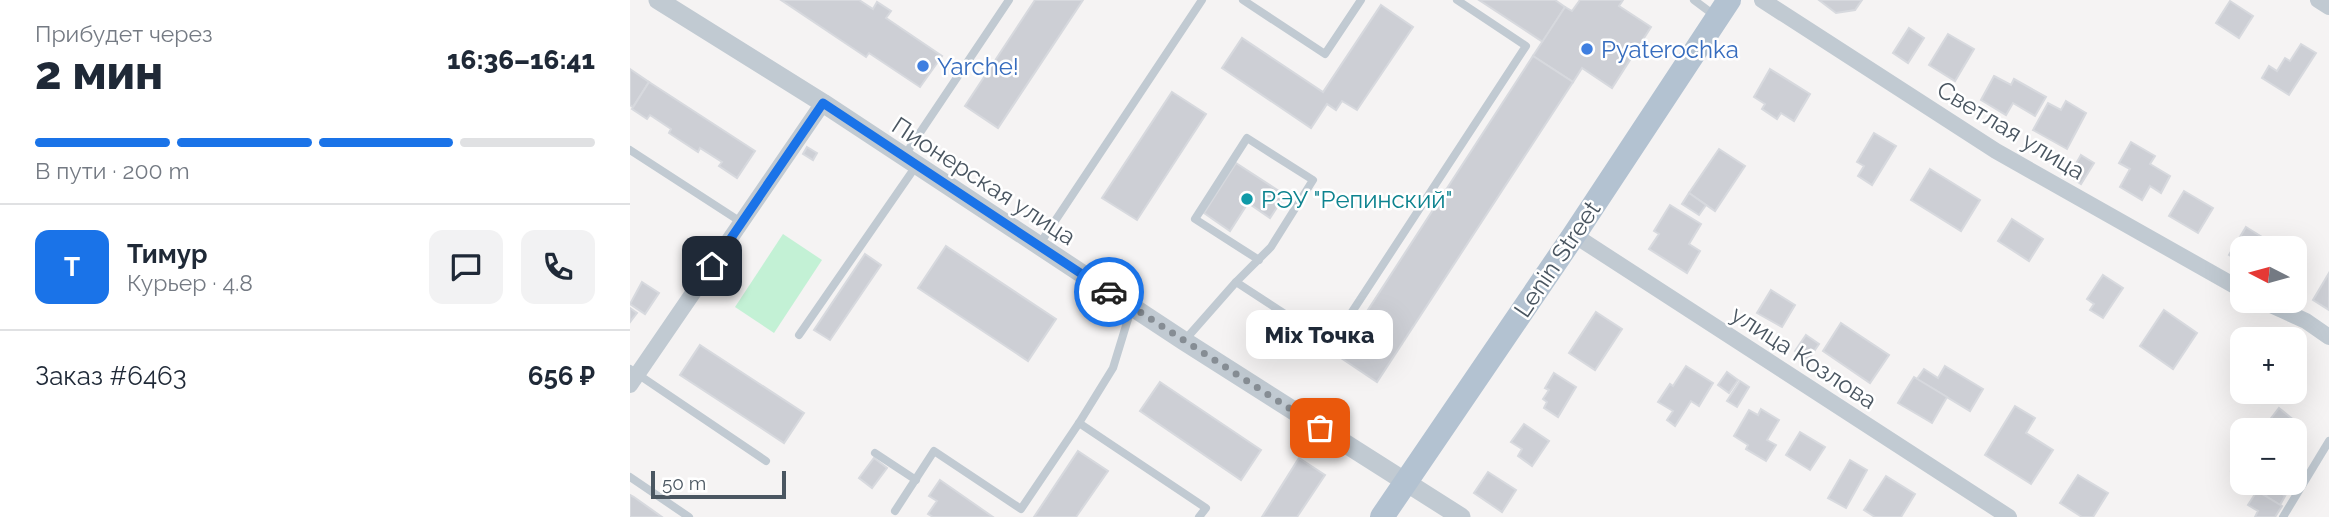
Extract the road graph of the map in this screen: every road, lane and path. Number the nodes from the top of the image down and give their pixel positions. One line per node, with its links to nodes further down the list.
1 (1009, 0): 14 (lane)
2 (1202, 0): 17 (lane)
3 (1243, 0): 4 (lane)
4 (1361, 0)
5 (1457, 0): 19 (lane)
6 (1694, 0): 11 (lane)
7 (1762, 0): 20 (street, Светлая улица)
8 (2318, 0): 10 (street)
9 (670, 3): 12 (street, Пионерская улица)
10 (2329, 7)
11 (1723, 9): 16 (main road, Lenin Street)
12 (823, 103): 14 (street, Пионерская улица); 15 (street)
13 (630, 150): 15 (lane)
14 (910, 162): 17 (street, Пионерская улица); 23 (lane)
15 (741, 222): 26 (street)
16 (1574, 235): 34 (main road, Lenin Street); 41 (street, улица Козлова)
17 (1038, 246): 21 (street, Пионерская улица)
18 (1259, 260): 18 (lane); 19 (lane)
19 (1236, 282): 25 (lane)
20 (2230, 283)
21 (1132, 306): 25 (street, Пионерская улица); 27 (lane)
22 (2288, 313): 24 (street)
23 (799, 335)
24 (2329, 337)
25 (1184, 341): 34 (street, Пионерская улица)
26 (632, 376): 30 (lane)
27 (1079, 423): 33 (lane); 38 (lane)
28 (2329, 440): 31 (lane)
29 (875, 453): 33 (lane)
30 (766, 461)
31 (2307, 471)
32 (630, 477): 37 (lane)
33 (916, 480): 36 (lane)
34 (1406, 482): 39 (main road, Lenin Street); 40 (street, Пионерская улица)
35 (2293, 495): 42 (lane)
36 (895, 510)
37 (689, 517)
38 (1199, 517)
39 (1382, 517)
40 (1461, 517)
41 (2009, 517)
42 (2283, 517)

